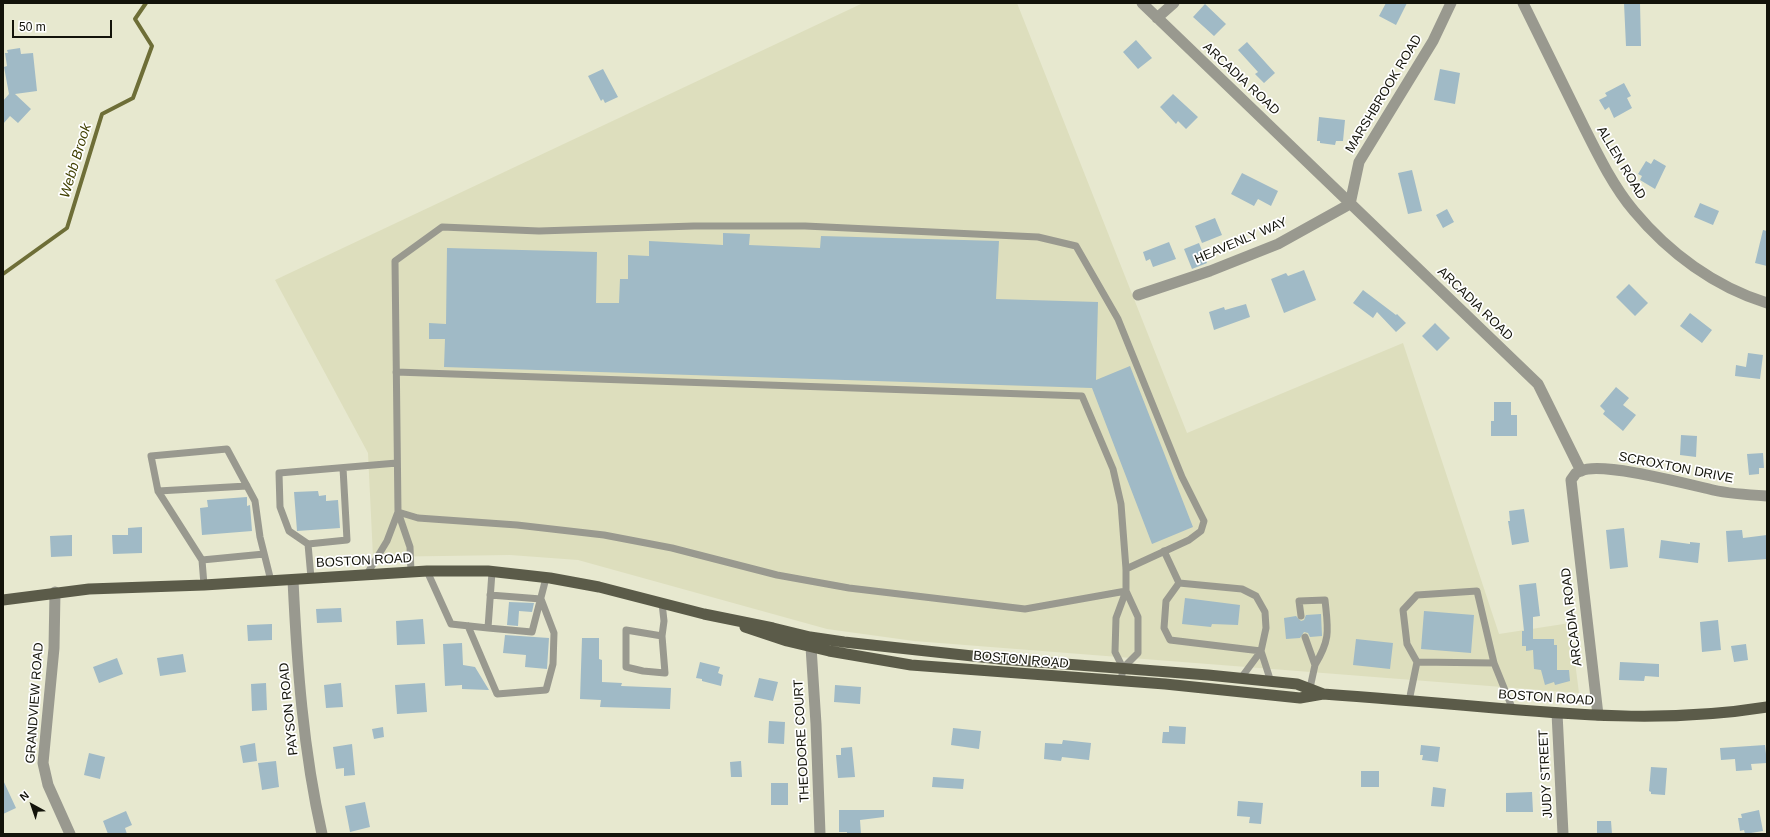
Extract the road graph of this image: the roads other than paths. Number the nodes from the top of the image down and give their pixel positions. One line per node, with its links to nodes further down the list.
1 (1142, 3): 5 (street, ARCADIA ROAD)
2 (1174, 3): 5 (street)
3 (1451, 3): 6 (street, MARSHBROOK ROAD)
4 (1523, 3): 8 (street, ALLEN ROAD)
5 (1157, 18): 6 (street, ARCADIA ROAD)
6 (1350, 204): 7 (street, HEAVENLY WAY); 12 (street, ARCADIA ROAD)
7 (1138, 295)
8 (1767, 303)
9 (396, 372): 10 (lane); 18 (lane); 21 (lane)
10 (397, 463): 11 (lane); 16 (lane)
11 (343, 468): 17 (lane); 17 (lane)
12 (1581, 471): 15 (street, SCROXTON DRIVE); 59 (street, ARCADIA ROAD)
13 (247, 486): 14 (lane); 14 (lane); 19 (lane)
14 (158, 491): 20 (lane)
15 (1767, 496)
16 (398, 512): 23 (lane); 25 (lane); 33 (lane)
17 (308, 544): 26 (lane)
18 (1164, 551): 21 (lane); 30 (lane)
19 (264, 554): 20 (lane); 29 (lane)
20 (202, 560): 31 (lane)
21 (1126, 568): 33 (lane)
22 (427, 571): 23 (main road, BOSTON ROAD); 24 (main road, BOSTON ROAD); 40 (lane)
23 (411, 572): 25 (main road, BOSTON ROAD)
24 (492, 572): 27 (main road, BOSTON ROAD); 34 (lane)
25 (367, 574): 26 (main road, BOSTON ROAD)
26 (311, 578): 28 (main road, BOSTON ROAD)
27 (546, 578): 35 (lane); 37 (main road, BOSTON ROAD)
28 (293, 580): 29 (main road, BOSTON ROAD); 61 (street, PAYSON ROAD)
29 (271, 581): 31 (main road, BOSTON ROAD)
30 (1179, 583): 45 (lane); 45 (lane)
31 (204, 585): 32 (main road, BOSTON ROAD)
32 (55, 592): 36 (main road, BOSTON ROAD); 60 (street, GRANDVIEW ROAD)
33 (1126, 592): 49 (lane); 49 (lane)
34 (490, 595): 35 (lane); 41 (lane)
35 (540, 598): 40 (lane); 41 (lane)
36 (3, 600)
37 (662, 603): 39 (main road, BOSTON ROAD); 42 (lane)
38 (1301, 616): 48 (lane)
39 (722, 618): 44 (main road, BOSTON ROAD); 49 (main road, BOSTON ROAD)
40 (468, 626): 41 (lane)
41 (488, 628)
42 (662, 636): 42 (lane)
43 (1305, 637): 48 (lane)
44 (811, 647): 51 (main road, BOSTON ROAD); 62 (street, THEODORE COURT)
45 (1261, 651): 50 (lane); 52 (lane)
46 (1417, 662): 47 (lane); 47 (lane); 55 (lane)
47 (1494, 663): 57 (lane)
48 (1315, 665): 53 (lane)
49 (1123, 668): 50 (main road, BOSTON ROAD); 51 (lane)
50 (1241, 678): 52 (main road, BOSTON ROAD)
51 (1121, 681): 54 (main road, BOSTON ROAD)
52 (1270, 682): 53 (main road, BOSTON ROAD)
53 (1310, 688): 54 (main road, BOSTON ROAD)
54 (1323, 694): 55 (main road, BOSTON ROAD)
55 (1410, 701): 57 (main road, BOSTON ROAD)
56 (1767, 708): 59 (main road, BOSTON ROAD)
57 (1513, 710): 58 (main road, BOSTON ROAD)
58 (1557, 713): 59 (main road, BOSTON ROAD); 63 (street, JUDY STREET)
59 (1598, 716)
60 (70, 834)
61 (322, 834)
62 (820, 834)
63 (1563, 834)

